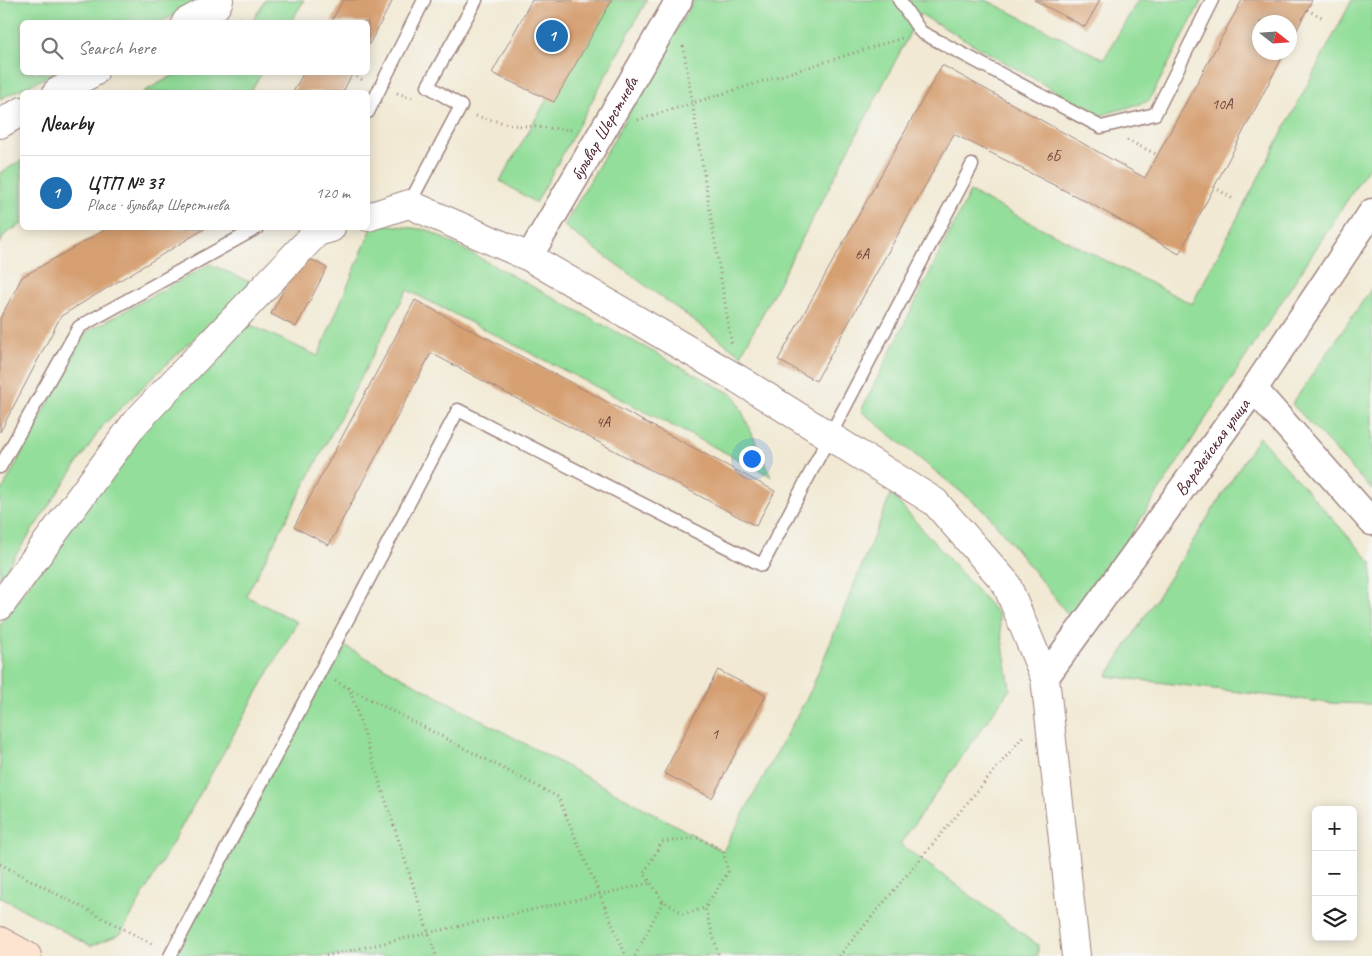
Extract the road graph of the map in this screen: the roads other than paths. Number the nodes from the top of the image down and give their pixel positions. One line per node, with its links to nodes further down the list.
1 (220, 0): 7 (street)
2 (424, 0): 10 (lane)
3 (476, 0): 14 (lane)
4 (899, 0): 5 (lane)
5 (1212, 0)
6 (678, 2): 19 (street, бульвар Шерстнева)
7 (190, 20)
8 (88, 75): 9 (street)
9 (61, 90)
10 (370, 108)
11 (20, 112): 12 (street)
12 (0, 124)
13 (972, 165): 21 (lane)
14 (409, 204): 16 (street); 19 (street)
15 (1372, 212): 20 (street, Варадейская улица)
16 (370, 216)
17 (253, 230): 22 (lane)
18 (321, 230): 24 (street)
19 (529, 257): 21 (street)
20 (1254, 389): 23 (street); 25 (street, Варадейская улица)
21 (831, 436): 25 (street); 27 (lane)
22 (0, 467)
23 (1372, 522)
24 (0, 606)
25 (1045, 678): 29 (street)
26 (0, 941): 28 (main road)
27 (171, 955)
28 (27, 956)
29 (1076, 956)

